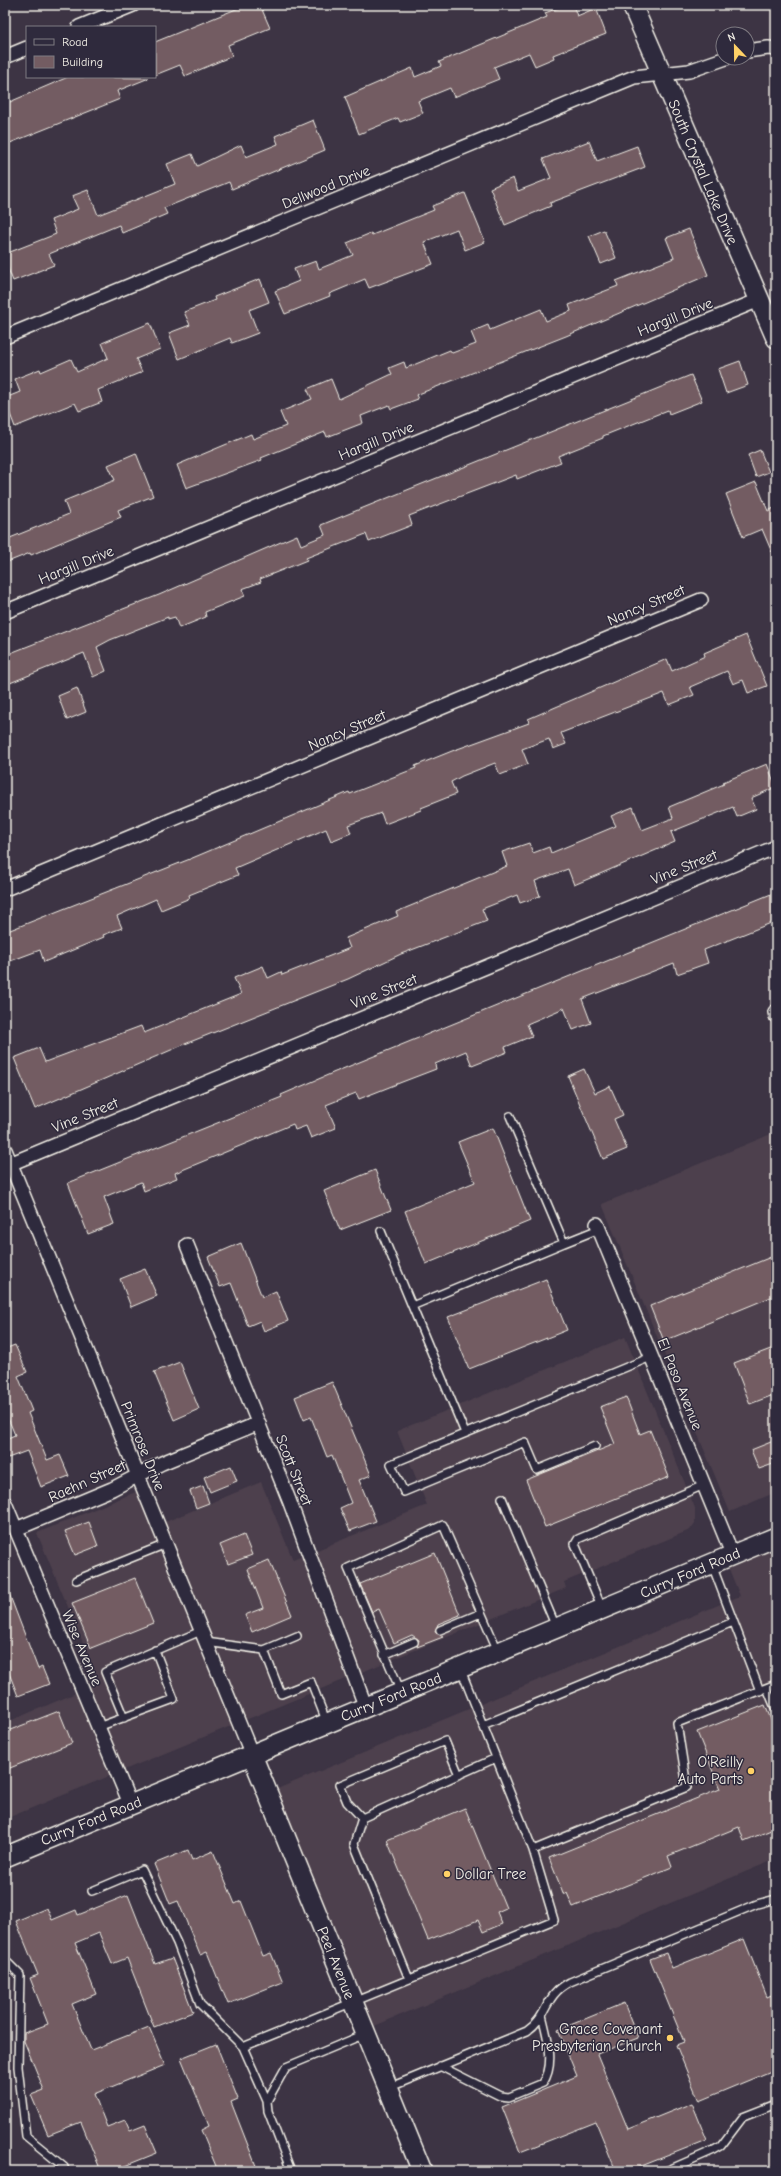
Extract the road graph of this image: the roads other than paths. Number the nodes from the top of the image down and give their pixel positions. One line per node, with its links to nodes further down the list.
1 (133, 5): 3 (street)
2 (632, 5): 9 (street, South Crystal Lake Drive)
3 (81, 26)
4 (26, 48): 7 (street)
5 (776, 49): 6 (street)
6 (755, 50)
7 (5, 57)
8 (715, 62): 9 (street)
9 (661, 74): 10 (street, South Crystal Lake Drive); 11 (street, Dellwood Drive)
10 (758, 300): 12 (street, South Crystal Lake Drive); 14 (street, Hargill Drive)
11 (5, 336)
12 (776, 338)
13 (701, 600): 16 (street, Nancy Street)
14 (5, 612)
15 (776, 847): 19 (street, Vine Street)
16 (5, 889)
17 (510, 1116): 22 (lane)
18 (5, 1150): 19 (street, Primrose Drive)
19 (8, 1165): 29 (street, Primrose Drive)
20 (598, 1226): 22 (lane); 25 (street, El Paso Avenue)
21 (382, 1231): 24 (lane)
22 (564, 1243): 24 (lane)
23 (187, 1245): 26 (street, Scott Street)
24 (412, 1306): 27 (lane)
25 (651, 1357): 27 (lane); 30 (street, El Paso Avenue)
26 (258, 1424): 29 (street, Raehn Street); 55 (street, Scott Street)
27 (465, 1433): 28 (lane)
28 (595, 1446)
29 (138, 1476): 33 (street, Raehn Street); 35 (street, Primrose Drive)
30 (704, 1485): 36 (street, El Paso Avenue); 39 (lane)
31 (502, 1498): 42 (lane)
32 (5, 1503): 33 (street, Wise Avenue)
33 (16, 1529): 60 (street, Wise Avenue)
34 (776, 1537): 36 (street, Curry Ford Road)
35 (166, 1544): 38 (lane); 44 (street, Primrose Drive)
36 (732, 1556): 37 (street, Curry Ford Road)
37 (712, 1565): 39 (street, Curry Ford Road); 41 (lane)
38 (76, 1580)
39 (603, 1610): 42 (street, Curry Ford Road)
40 (481, 1613): 43 (lane); 49 (lane); 50 (lane)
41 (733, 1622): 53 (lane); 59 (lane)
42 (557, 1629): 49 (street, Curry Ford Road)
43 (440, 1630)
44 (204, 1636): 47 (lane); 48 (lane); 61 (street, Primrose Drive)
45 (297, 1636): 48 (lane)
46 (414, 1642): 50 (lane)
47 (154, 1650): 57 (lane); 57 (lane)
48 (264, 1650): 58 (lane)
49 (499, 1653): 51 (street, Curry Ford Road)
50 (384, 1655): 54 (lane)
51 (460, 1669): 54 (street, Curry Ford Road); 59 (lane)
52 (776, 1684): 53 (lane)
53 (764, 1689): 56 (lane); 66 (lane)
54 (401, 1693): 55 (street, Curry Ford Road)
55 (366, 1708): 58 (street, Curry Ford Road)
56 (776, 1710)
57 (124, 1718): 60 (lane)
58 (328, 1724): 61 (street, Curry Ford Road)
59 (483, 1725): 62 (lane)
60 (98, 1727): 64 (street, Wise Avenue)
61 (252, 1755): 64 (street, Curry Ford Road); 72 (street, Peel Avenue)
62 (496, 1758): 63 (lane); 66 (lane)
63 (459, 1775): 65 (lane); 65 (lane)
64 (131, 1806): 67 (street, Curry Ford Road)
65 (362, 1818): 71 (lane)
66 (533, 1850): 71 (lane)
67 (6, 1853)
68 (92, 1891): 75 (lane)
69 (776, 1899): 73 (lane)
70 (5, 1960): 80 (lane)
71 (409, 1979): 72 (lane)
72 (352, 2001): 74 (street, Peel Avenue); 75 (lane)
73 (542, 2015): 76 (lane); 76 (lane)
74 (366, 2034): 77 (street, Peel Avenue); 78 (lane)
75 (243, 2047): 78 (lane)
76 (440, 2066): 77 (lane)
77 (388, 2088): 82 (street, Peel Avenue)
78 (267, 2101): 81 (lane)
79 (776, 2104): 83 (lane)
80 (65, 2171)
81 (291, 2171)
82 (422, 2171)
83 (666, 2171)

